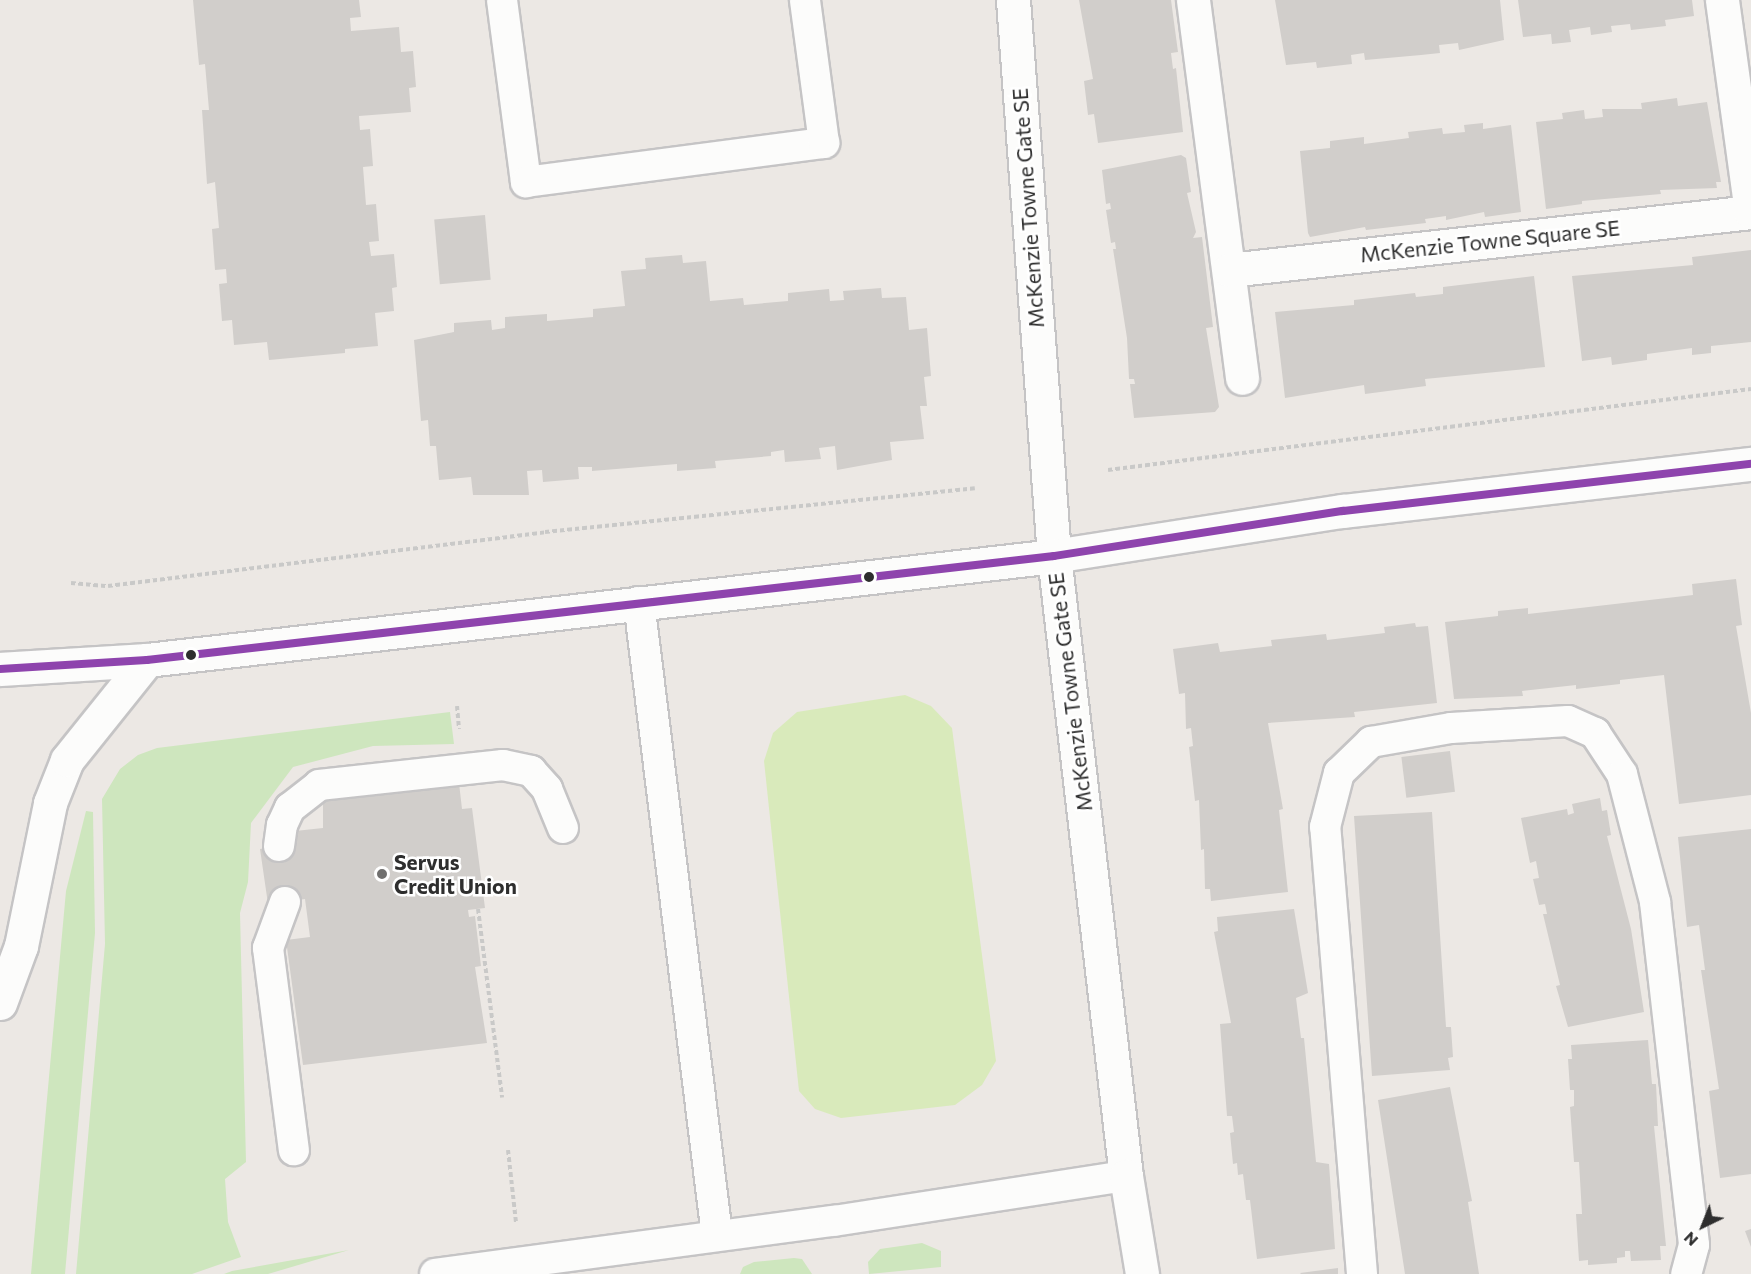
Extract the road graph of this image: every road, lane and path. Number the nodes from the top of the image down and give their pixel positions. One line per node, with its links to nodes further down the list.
1 (502, 0): 2 (lane)
2 (805, 0)
3 (1013, 0): 12 (street, McKenzie Towne Gate SE)
4 (1192, 0): 6 (street)
5 (1722, 0): 6 (street, McKenzie Towne Square SE)
6 (1229, 270): 7 (street)
7 (1242, 378)
8 (1751, 389): 10 (path)
9 (1751, 464): 12 (street)
10 (1108, 470)
11 (975, 488): 13 (path)
12 (1054, 556): 14 (street); 25 (street, McKenzie Towne Gate SE)
13 (71, 584)
14 (639, 602): 15 (street); 27 (lane)
15 (147, 660): 16 (street); 21 (street)
16 (0, 669)
17 (564, 828): 18 (lane)
18 (279, 846)
19 (285, 902): 23 (lane)
20 (478, 909): 22 (path)
21 (0, 1003)
22 (502, 1097)
23 (294, 1149)
24 (508, 1150): 26 (path)
25 (1126, 1176): 27 (lane); 29 (street, McKenzie Towne Gate SE)
26 (516, 1223)
27 (717, 1235): 28 (lane)
28 (435, 1274)
29 (1142, 1274)
30 (1362, 1274): 31 (lane)
31 (1686, 1274)

